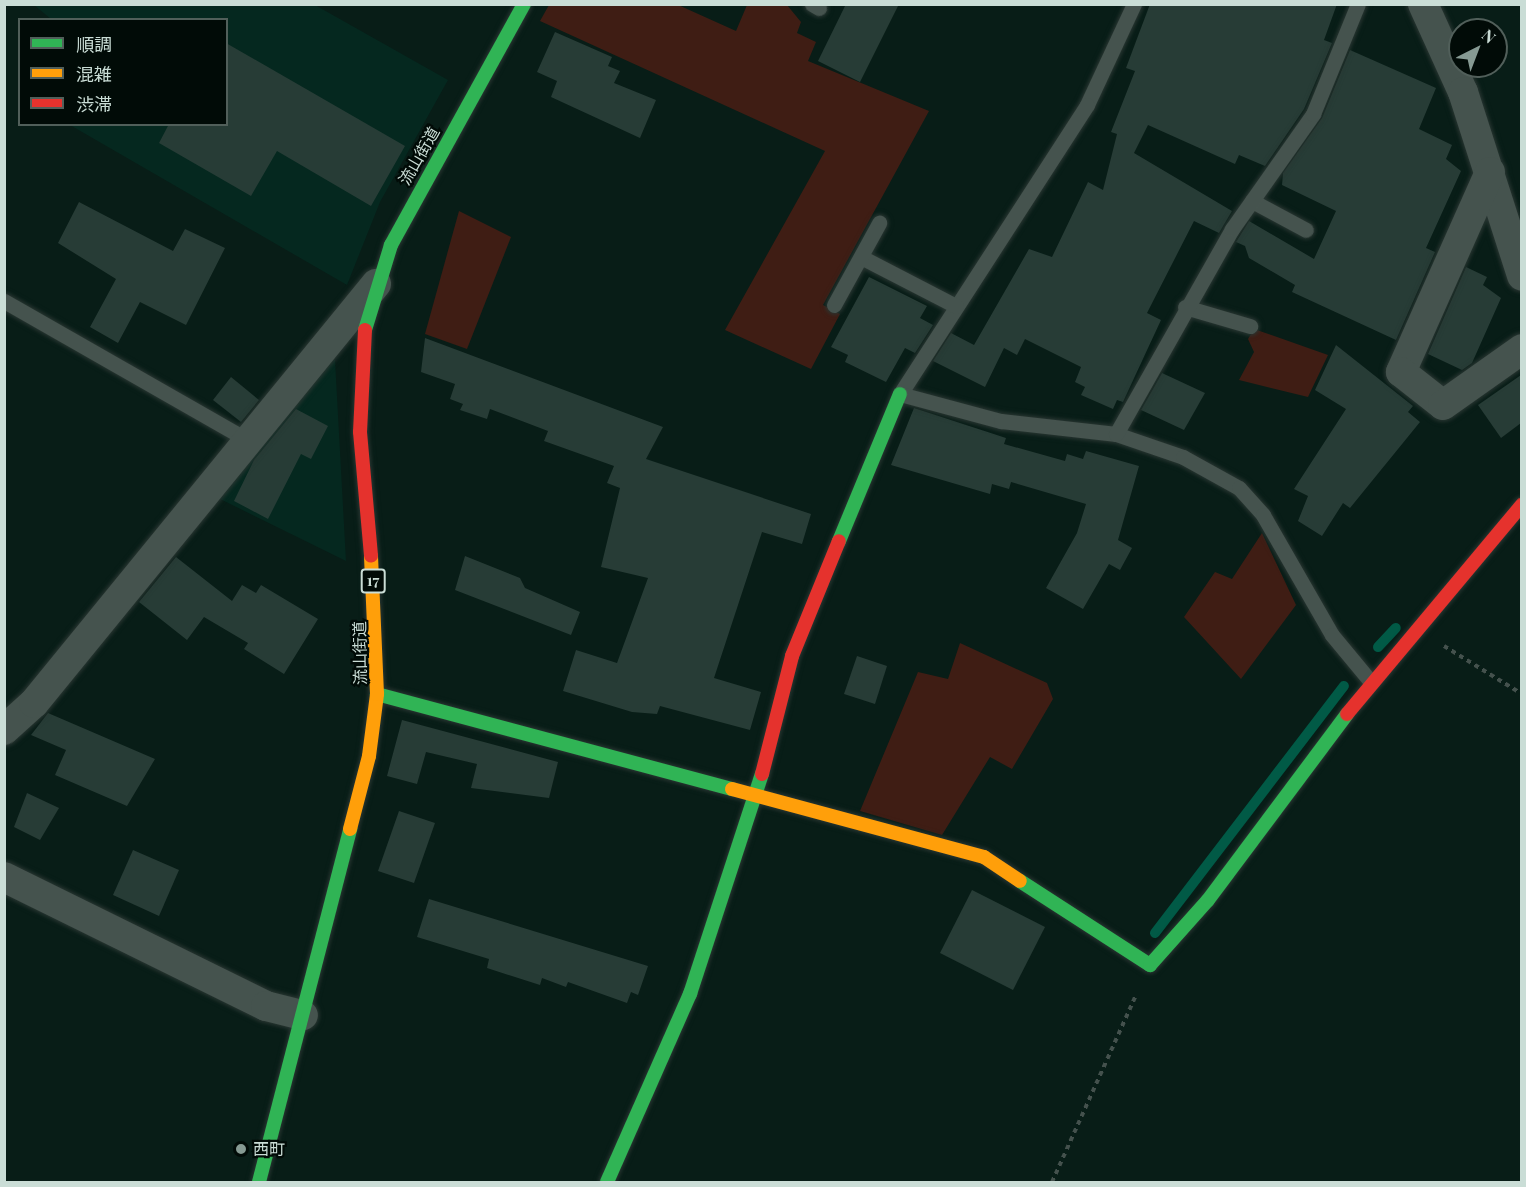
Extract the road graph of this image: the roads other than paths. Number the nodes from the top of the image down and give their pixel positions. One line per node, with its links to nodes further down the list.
1 (524, 4): 11 (street, 流山街道 / 17)
2 (1134, 4): 14 (lane)
3 (1358, 4): 6 (lane)
4 (1423, 4): 5 (street)
5 (1490, 172): 10 (street); 17 (street)
6 (1251, 201): 8 (lane); 15 (lane)
7 (879, 224): 9 (lane)
8 (1306, 230)
9 (861, 257): 13 (lane); 14 (lane)
10 (1521, 276)
11 (376, 284): 20 (street); 23 (street, 流山街道 / 17)
12 (4, 301): 20 (lane)
13 (834, 305)
14 (956, 306): 18 (lane)
15 (1185, 307): 16 (lane); 19 (lane)
16 (1250, 326)
17 (1521, 350)
18 (900, 394): 19 (lane); 25 (street)
19 (1116, 434): 22 (lane)
20 (248, 440): 24 (street)
21 (1521, 505): 22 (street)
22 (1371, 682): 25 (street)
23 (377, 694): 25 (street); 27 (street, 流山街道 / 17)
24 (4, 730)
25 (758, 795): 29 (street)
26 (4, 877): 27 (street)
27 (303, 1015): 28 (street, 流山街道 / 17)
28 (259, 1182)
29 (607, 1182)

